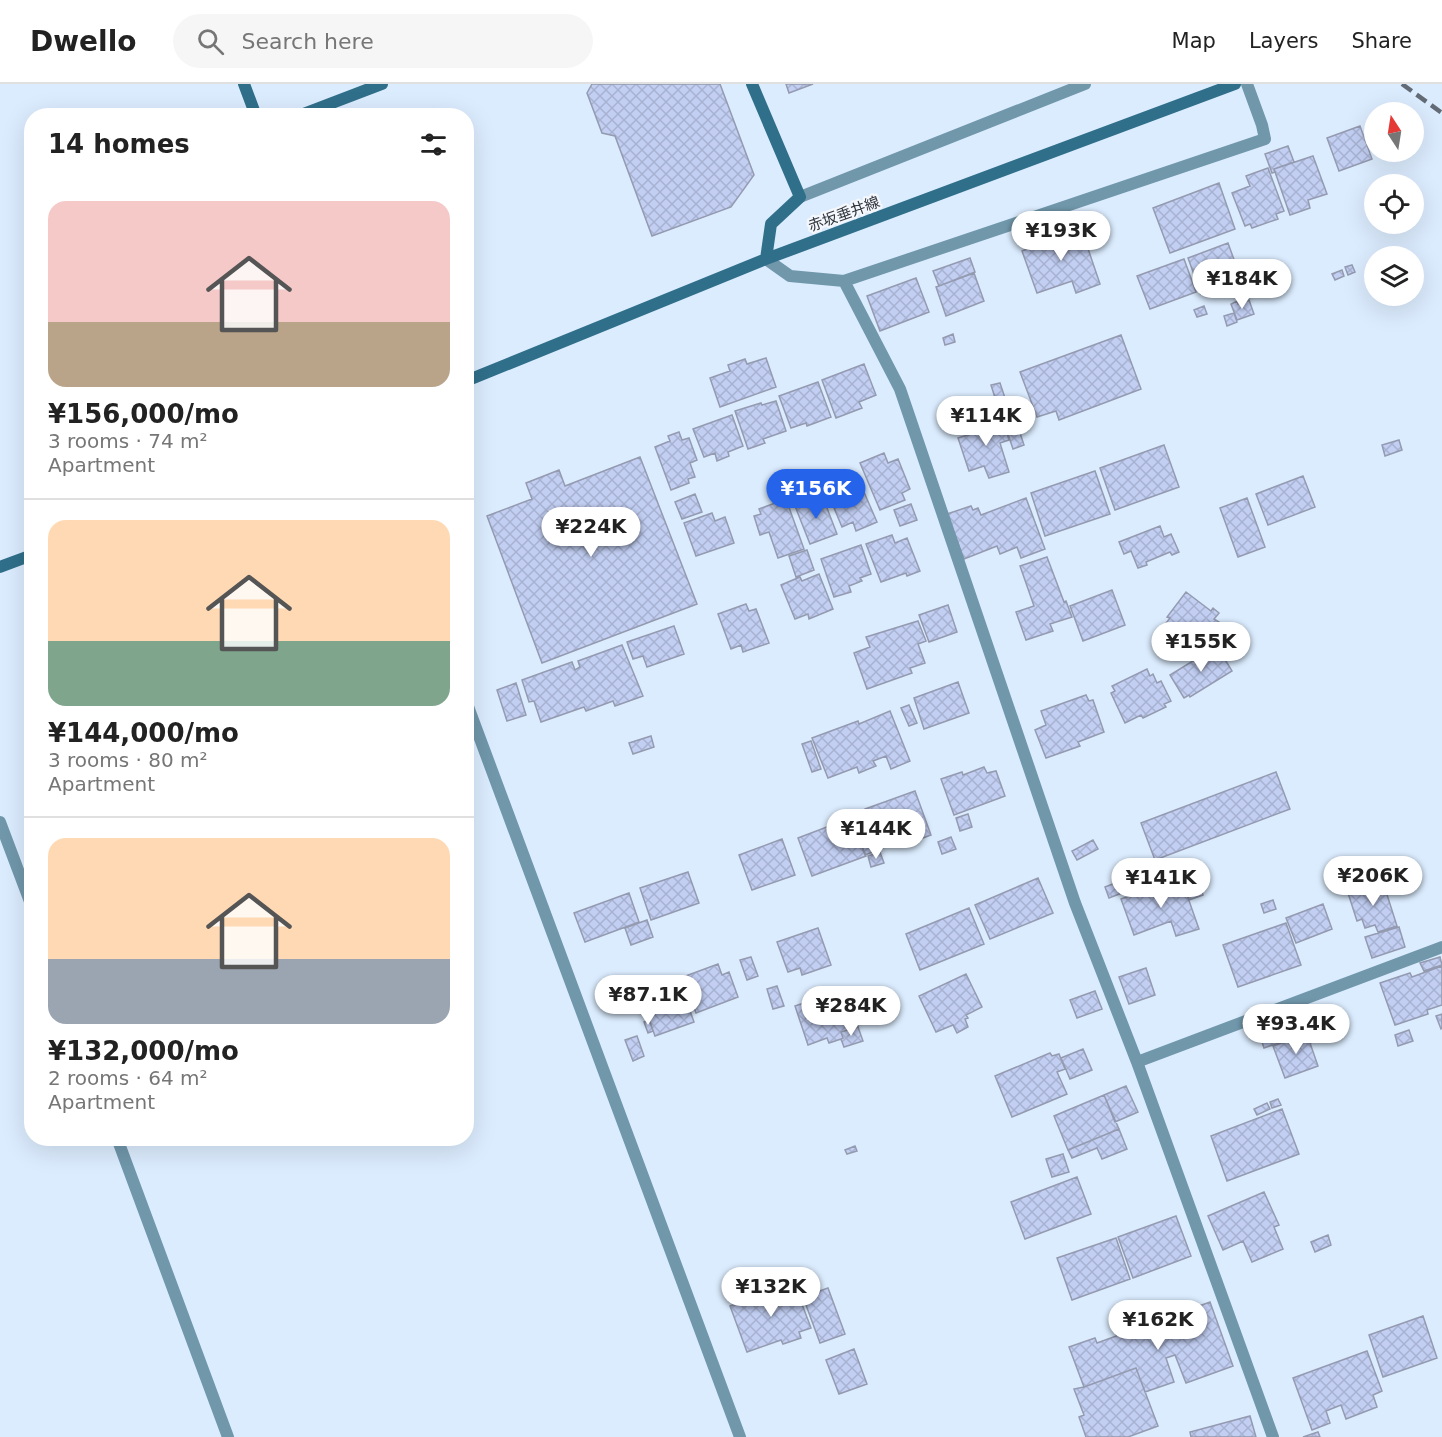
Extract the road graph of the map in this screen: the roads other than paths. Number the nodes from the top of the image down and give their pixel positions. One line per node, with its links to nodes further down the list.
1 (244, 84): 7 (main road)
2 (382, 84): 8 (main road)
3 (752, 84): 9 (main road)
4 (1085, 84): 9 (street)
5 (1235, 84): 10 (main road, 赤坂垂井線)
6 (1247, 84): 11 (street)
7 (253, 108)
8 (319, 108)
9 (800, 197): 10 (main road)
10 (765, 259): 11 (street); 12 (main road, 赤坂垂井線)
11 (844, 281): 19 (street)
12 (474, 378)
13 (24, 558): 14 (main road)
14 (0, 567)
15 (474, 722): 22 (street)
16 (0, 822): 17 (street)
17 (24, 886)
18 (1442, 947): 19 (street)
19 (1137, 1062): 23 (street)
20 (120, 1146): 21 (street)
21 (228, 1437)
22 (740, 1437)
23 (1273, 1437)

